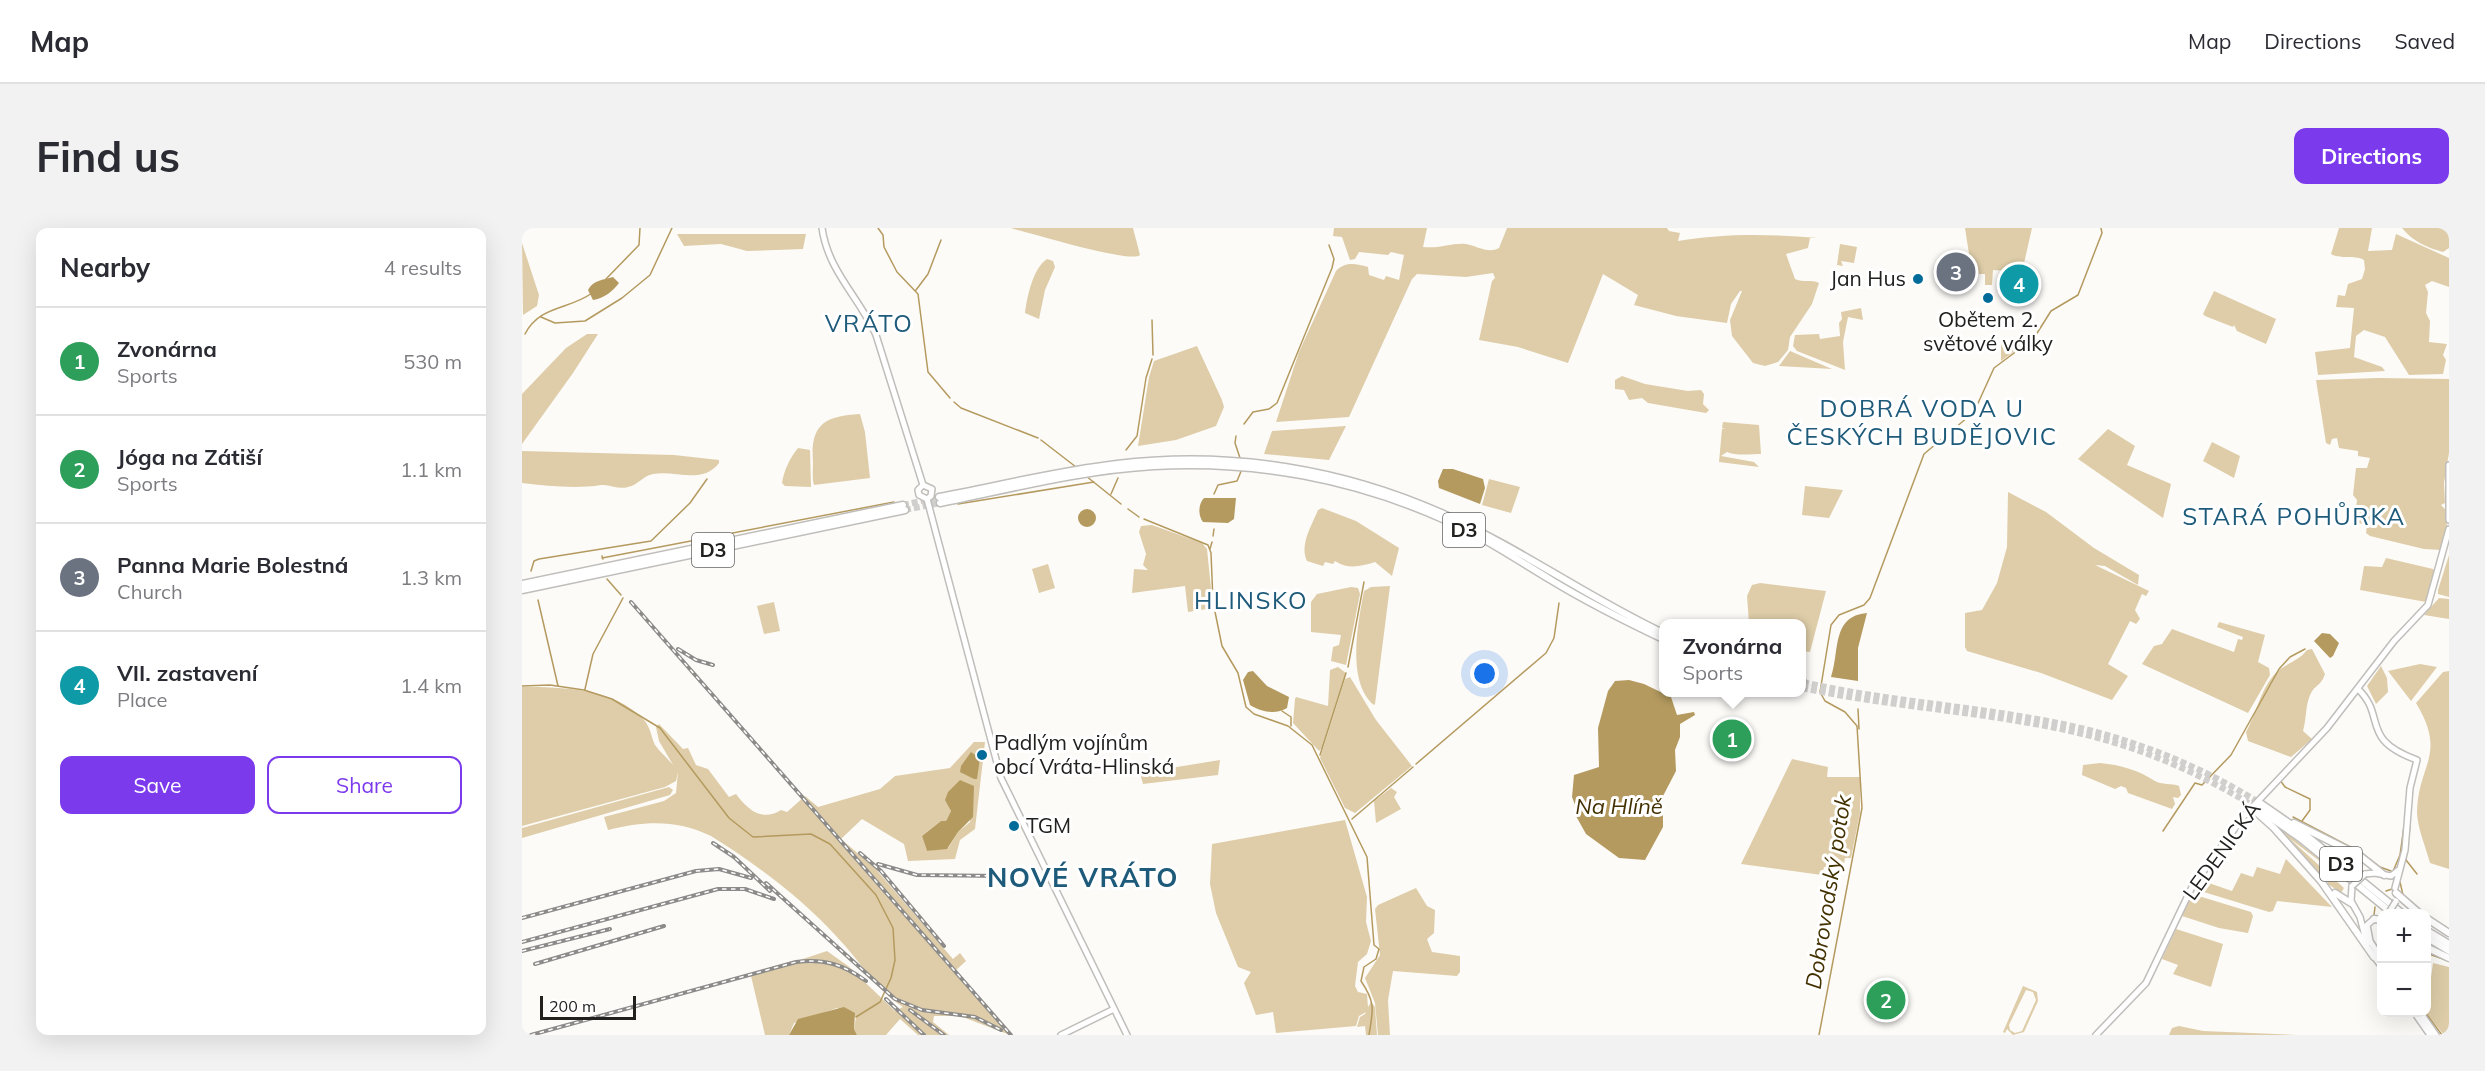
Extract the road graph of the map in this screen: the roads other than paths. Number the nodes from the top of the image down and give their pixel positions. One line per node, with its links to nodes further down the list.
1 (822, 228): 6 (main road)
2 (1239, 464): 3 (highway, D3); 5 (highway, D3); 5 (highway, D3)
3 (1248, 464): 12 (highway, D3); 13 (highway, D3)
4 (2449, 465): 8 (main road)
5 (1081, 472): 5 (highway, D3)
6 (923, 485): 7 (main road); 7 (main road)
7 (927, 499): 39 (main road)
8 (2449, 520)
9 (2449, 529): 14 (main road, LEDENICKÁ)
10 (522, 584): 11 (highway, D3)
11 (522, 590)
12 (1659, 631)
13 (1659, 637)
14 (2358, 689): 17 (main road); 44 (main road, LEDENICKÁ)
15 (2258, 808): 16 (highway, D3); 19 (highway, D3); 22 (highway, D3)
16 (2278, 815): 18 (highway, D3); 24 (highway, D3)
17 (2401, 866): 18 (main road); 20 (main road)
18 (2384, 875): 20 (main road); 21 (main road, bridge)
19 (2321, 881): 21 (highway, D3); 36 (highway, D3)
20 (2396, 894): 23 (main road, bridge); 25 (highway)
21 (2351, 903): 26 (main road)
22 (2387, 909)
23 (2390, 909)
24 (2397, 909)
25 (2414, 909)
26 (2357, 912): 27 (main road); 36 (main road)
27 (2374, 919): 35 (main road)
28 (2431, 921): 30 (highway)
29 (2431, 933): 32 (highway)
30 (2449, 933)
31 (2431, 940): 34 (highway)
32 (2449, 944)
33 (2431, 949): 37 (highway)
34 (2449, 951)
35 (2377, 952)
36 (2374, 957): 38 (main road)
37 (2449, 958)
38 (2379, 963)
39 (1114, 1009): 42 (main road); 43 (main road)
40 (2417, 1017): 45 (main road)
41 (2423, 1017): 46 (main road)
42 (1061, 1035)
43 (1127, 1035)
44 (2096, 1035)
45 (2430, 1035)
46 (2436, 1035)

